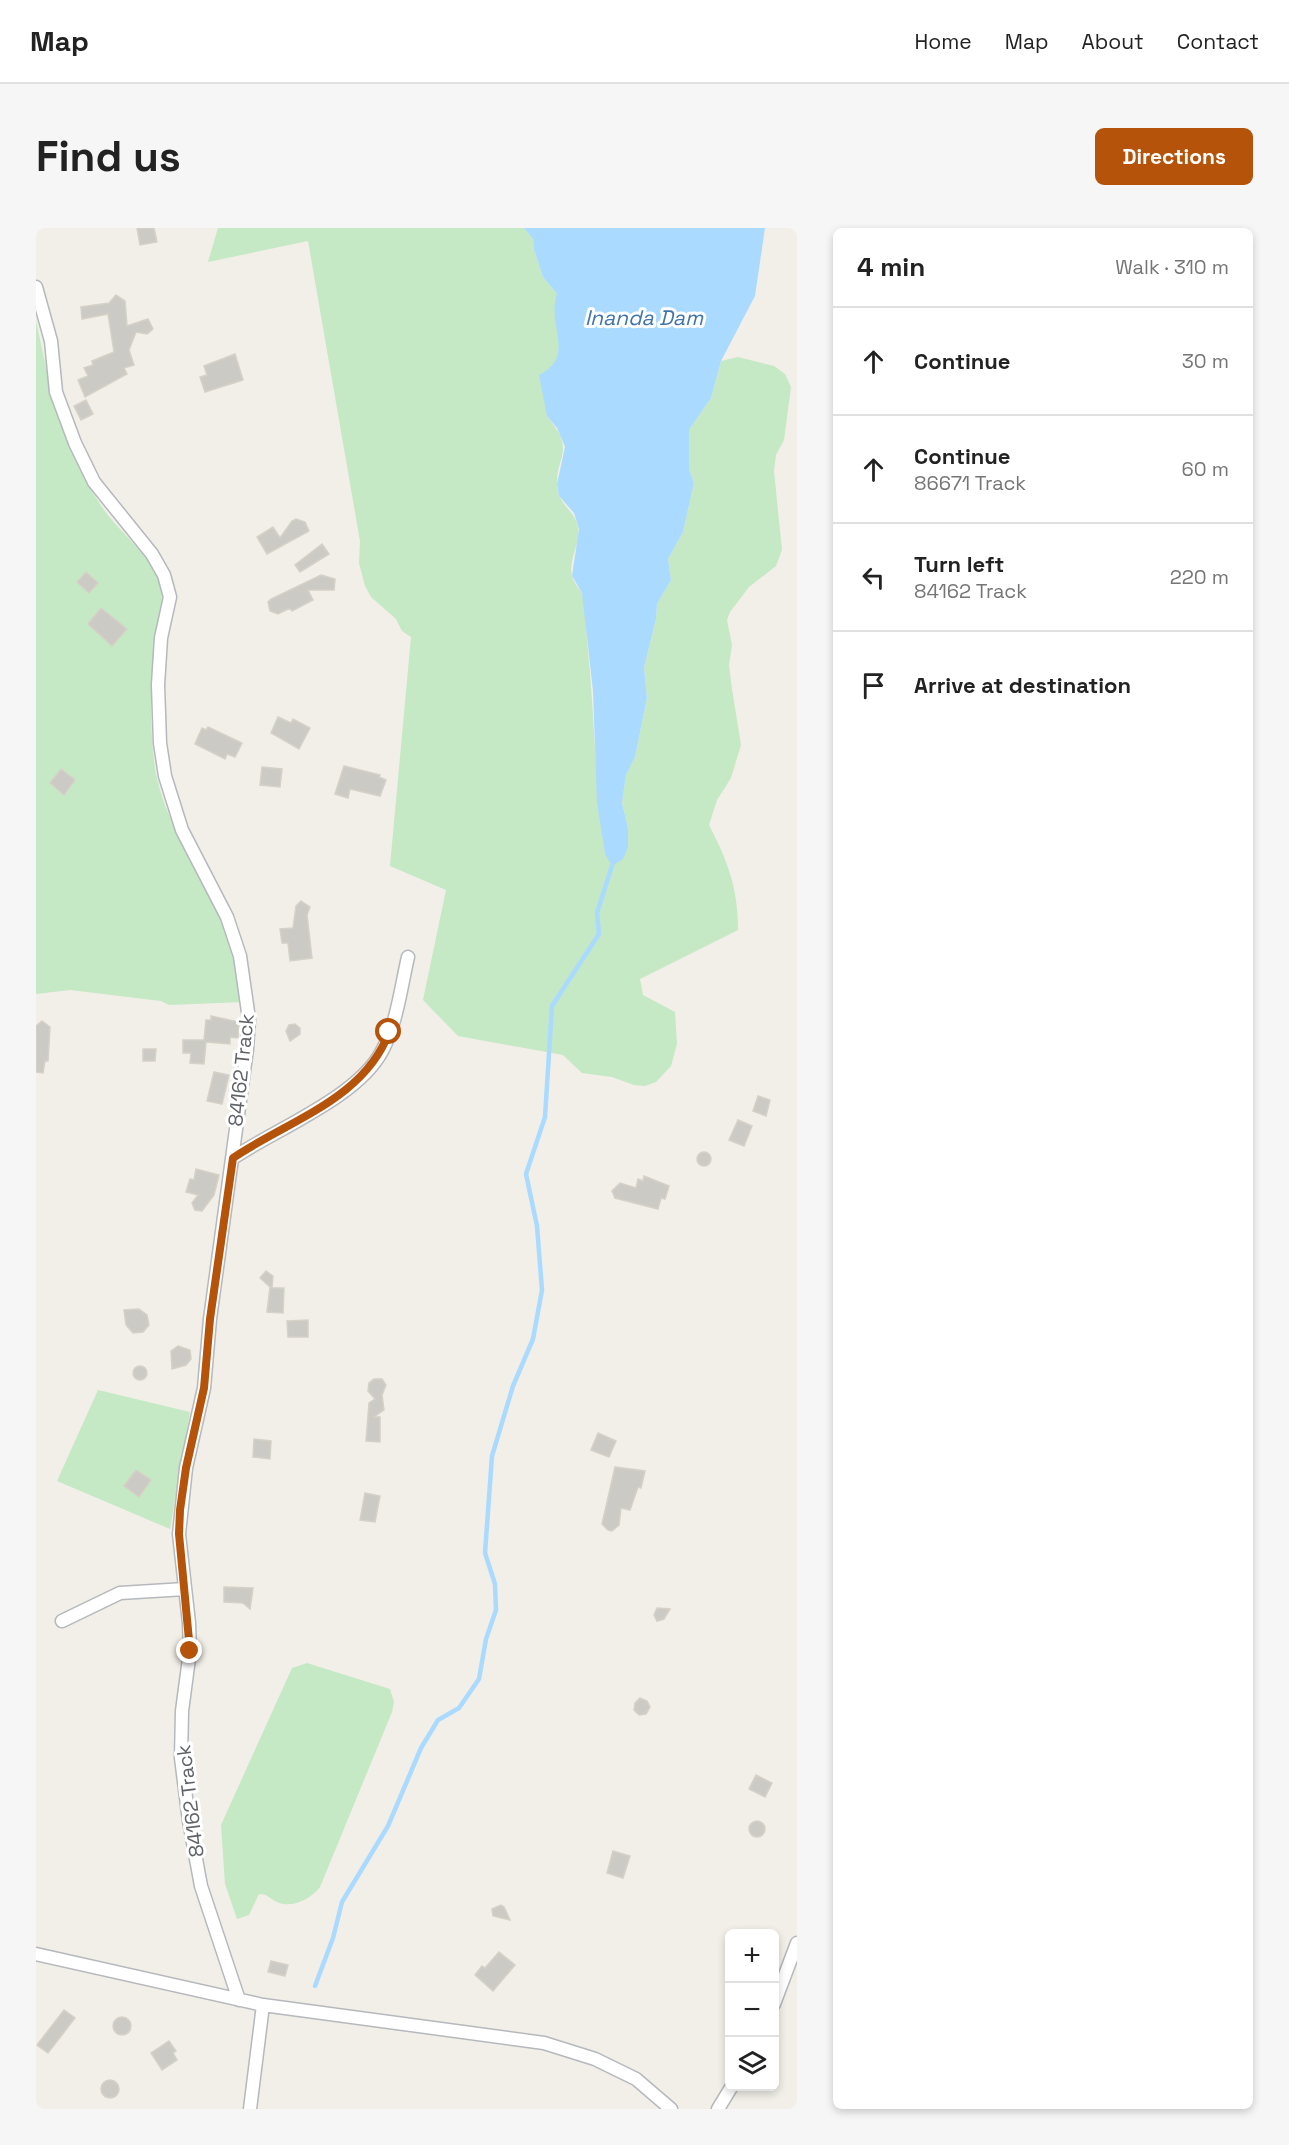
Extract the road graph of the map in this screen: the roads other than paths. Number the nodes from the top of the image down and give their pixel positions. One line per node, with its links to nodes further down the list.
1 (36, 287): 3 (street, 84162 Track)
2 (408, 957): 3 (street)
3 (233, 1158): 4 (street, 84162 Track)
4 (185, 1589): 5 (street); 9 (street, 84162 Track)
5 (62, 1622)
6 (797, 1943): 8 (street)
7 (36, 1954): 9 (street)
8 (779, 1991)
9 (238, 2000): 10 (street)
10 (263, 2005): 12 (street); 13 (street)
11 (729, 2091): 14 (street)
12 (250, 2109)
13 (671, 2109)
14 (718, 2109)

